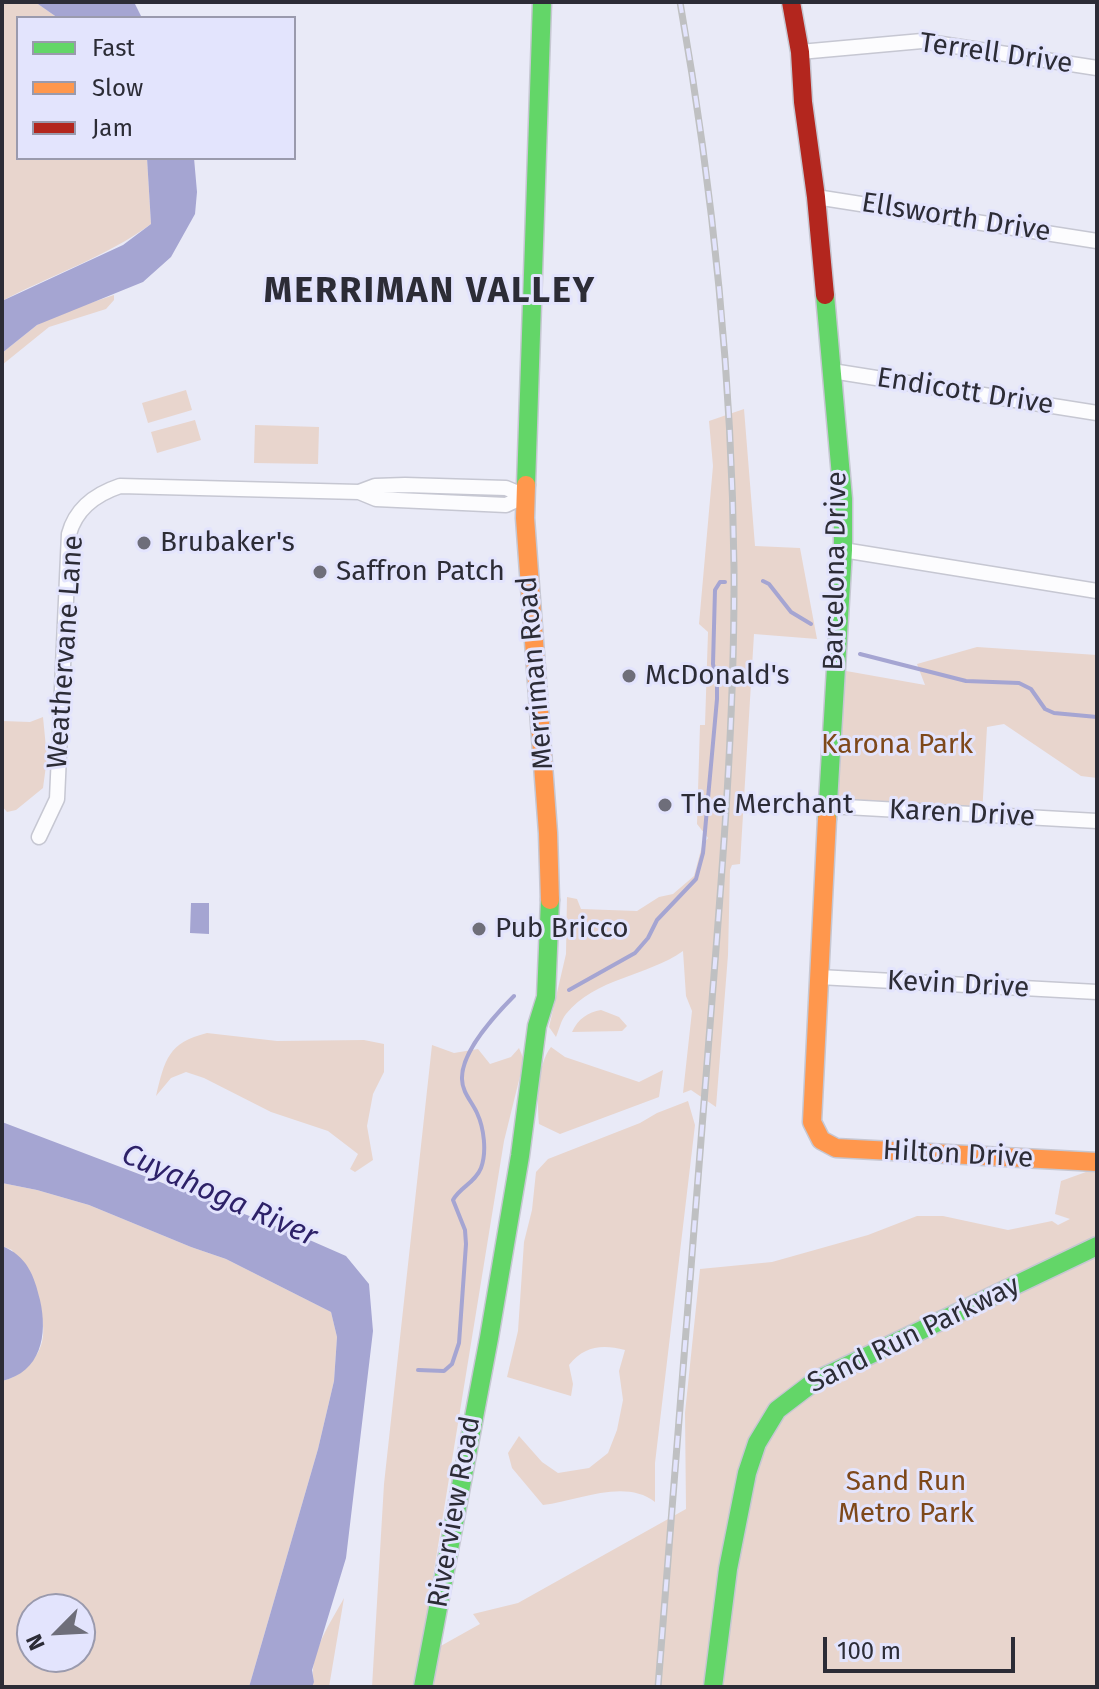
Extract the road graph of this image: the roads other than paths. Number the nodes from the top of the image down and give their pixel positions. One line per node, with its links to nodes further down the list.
1 (542, 2): 9 (street, Merriman Road)
2 (791, 2): 3 (street, Barcelona Drive)
3 (800, 52): 4 (street, Terrell Drive); 5 (street, Barcelona Drive)
4 (1097, 68)
5 (816, 197): 6 (street, Ellsworth Drive); 7 (street, Barcelona Drive)
6 (1097, 241)
7 (832, 371): 8 (street, Endicott Drive); 10 (street, Barcelona Drive)
8 (1097, 413)
9 (525, 496): 14 (street, Weathervane Lane); 20 (street, Merriman Road)
10 (843, 550): 11 (street); 12 (street, Barcelona Drive)
11 (1097, 591)
12 (828, 806): 13 (street, Karen Drive); 15 (street, Barcelona Drive)
13 (1097, 821)
14 (39, 837)
15 (819, 977): 16 (street, Kevin Drive); 17 (street, Barcelona Drive)
16 (1097, 992)
17 (821, 1140): 18 (street, Hilton Drive)
18 (1097, 1162)
19 (1097, 1246): 22 (street, Sand Run Parkway)
20 (489, 1338): 21 (street, Riverview Road)
21 (423, 1687)
22 (713, 1687)

